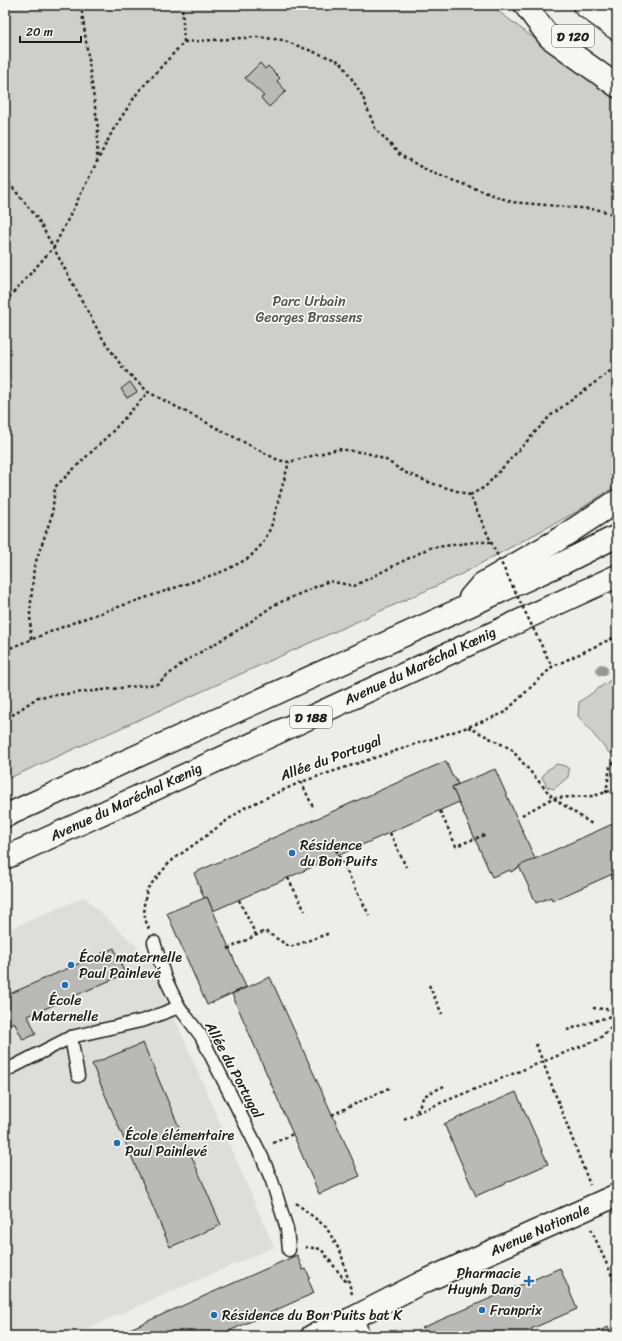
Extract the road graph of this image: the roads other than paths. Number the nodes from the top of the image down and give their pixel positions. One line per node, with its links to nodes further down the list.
1 (525, 5): 6 (main road)
2 (528, 5): 5 (main road, D 120)
3 (584, 5): 4 (main road, D 120)
4 (617, 29)
5 (617, 68)
6 (617, 86)
7 (617, 501): 10 (main road)
8 (617, 536): 10 (main road, D 188)
9 (617, 576): 12 (main road, Avenue du Maréchal Kœnig / D 188)
10 (460, 609): 11 (main road, D 188)
11 (5, 816)
12 (5, 858)
13 (154, 942): 14 (lane, Allée du Portugal)
14 (179, 1007): 15 (lane); 19 (lane, Allée du Portugal)
15 (71, 1037): 16 (lane); 17 (lane)
16 (5, 1071)
17 (78, 1076)
18 (599, 1203): 20 (main road, Avenue Nationale)
19 (294, 1248)
20 (355, 1324): 21 (main road, Avenue Nationale)
21 (312, 1336)

